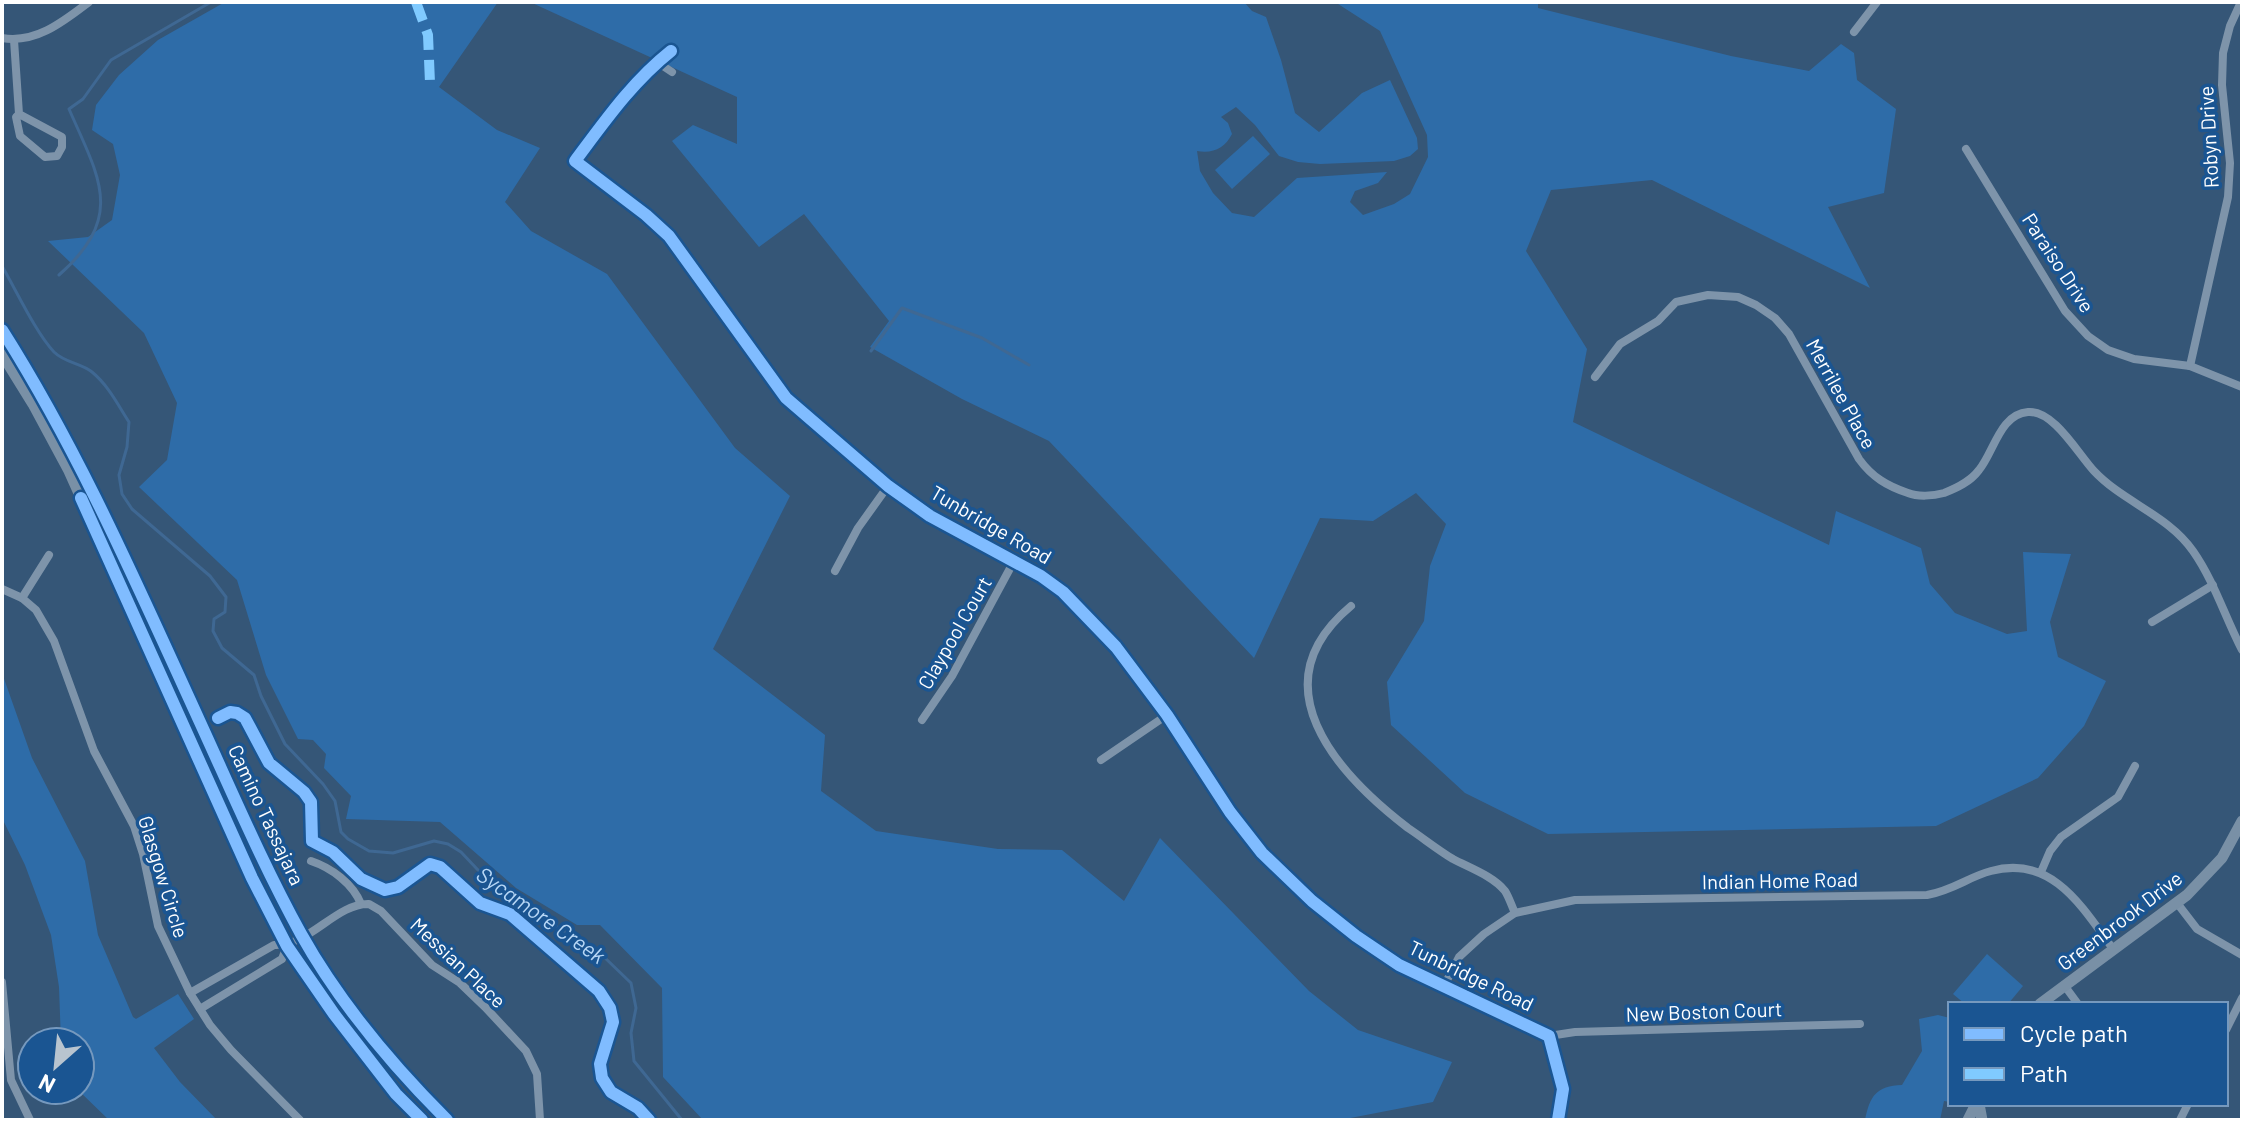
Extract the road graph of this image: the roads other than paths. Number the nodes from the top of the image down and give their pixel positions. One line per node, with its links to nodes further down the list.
1 (89, 2): 6 (street)
2 (1877, 2): 4 (street)
3 (2241, 2): 14 (street, Robyn Drive)
4 (1854, 32)
5 (2, 38): 6 (street)
6 (14, 40): 10 (street)
7 (671, 51): 8 (street, Tunbridge Road)
8 (657, 62): 9 (street); 17 (street, Tunbridge Road)
9 (672, 72)
10 (19, 114): 10 (street)
11 (1966, 149): 14 (street, Paraiso Drive)
12 (2, 330): 37 (main road, Camino Tassajara)
13 (2, 354): 38 (main road, Camino Tassajara)
14 (2190, 366): 16 (street, Paraiso Drive)
15 (1595, 377): 21 (street, Merrilee Place)
16 (2242, 387)
17 (888, 486): 19 (street, Tunbridge Road); 20 (street)
18 (49, 555): 23 (street)
19 (1014, 561): 27 (street, Tunbridge Road); 28 (street, Claypool Court)
20 (835, 571)
21 (2213, 585): 25 (street); 26 (street, Merrilee Place)
22 (2, 589): 23 (street, Glasgow Circle)
23 (22, 598): 44 (street, Glasgow Circle)
24 (1351, 606): 36 (street)
25 (2152, 622)
26 (2242, 650)
27 (1167, 715): 29 (street); 43 (street, Tunbridge Road)
28 (922, 720)
29 (1101, 760)
30 (2135, 766): 33 (street)
31 (2242, 821): 34 (main road, Greenbrook Drive)
32 (311, 861): 35 (street, Messian Place)
33 (2041, 872): 36 (street, Indian Home Road); 39 (street)
34 (2177, 903): 39 (main road, Greenbrook Drive); 40 (street)
35 (361, 904): 37 (street); 56 (street, Messian Place)
36 (1515, 913): 43 (street, Indian Home Road)
37 (303, 936): 38 (street); 55 (main road, Camino Tassajara)
38 (287, 946): 44 (street); 48 (street); 54 (main road, Camino Tassajara)
39 (2113, 949): 42 (main road, Greenbrook Drive)
40 (2242, 955)
41 (2, 982): 52 (street)
42 (2064, 985): 46 (main road, Greenbrook Drive); 47 (street)
43 (1443, 988): 51 (street, Tunbridge Road)
44 (190, 993): 48 (street, Glasgow Circle)
45 (2242, 998): 50 (street)
46 (2043, 1002)
47 (2077, 1002)
48 (200, 1009): 53 (street, Glasgow Circle)
49 (1860, 1024): 51 (street, New Boston Court)
50 (2228, 1026)
51 (1549, 1036): 57 (street, Tunbridge Road)
52 (30, 1120)
53 (300, 1120)
54 (422, 1120)
55 (447, 1120)
56 (540, 1120)
57 (1558, 1120)

